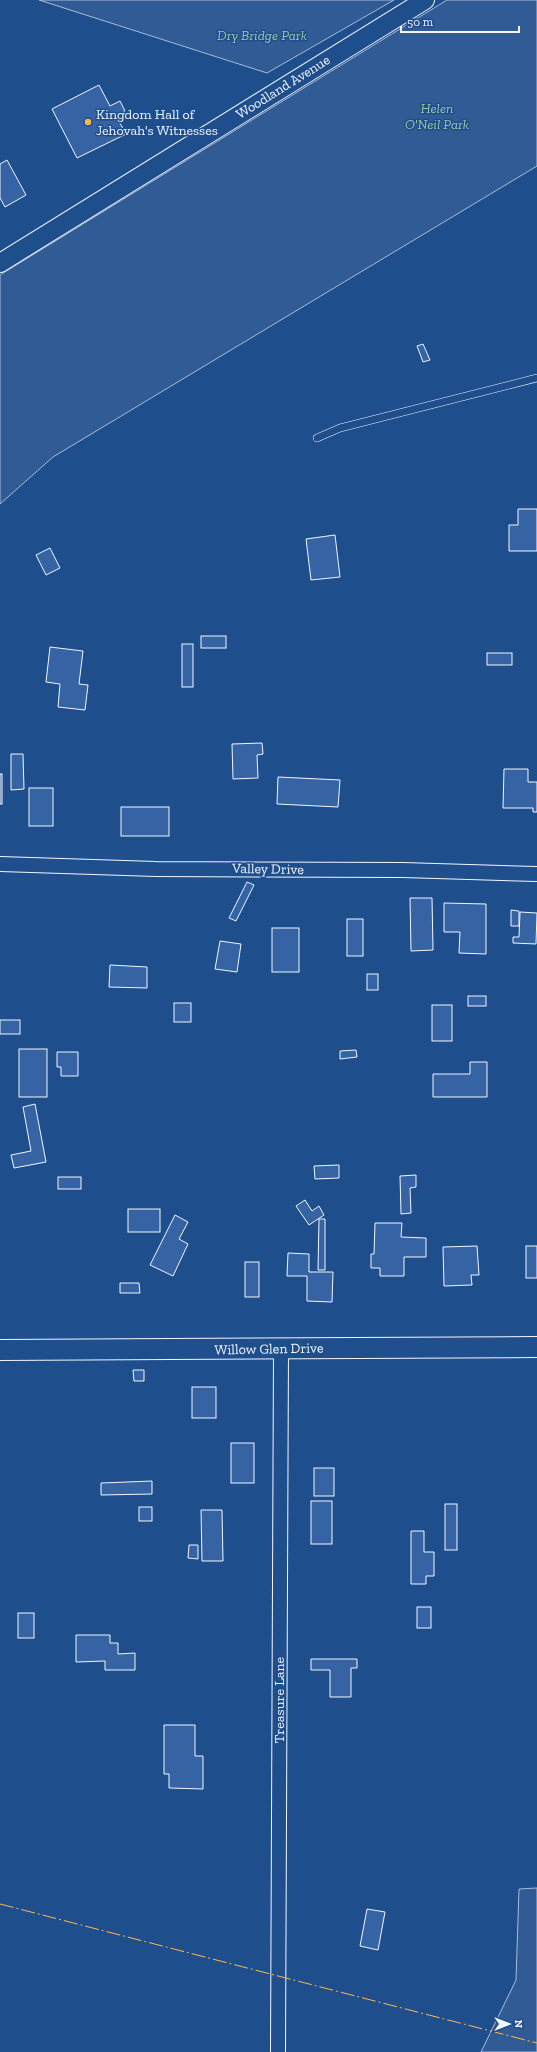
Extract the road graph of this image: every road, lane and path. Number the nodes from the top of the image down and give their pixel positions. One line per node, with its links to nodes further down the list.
1 (424, 0): 2 (street, Woodland Avenue)
2 (0, 263)
3 (537, 378): 4 (lane)
4 (317, 438)
5 (0, 864): 6 (street, Valley Drive)
6 (537, 874)
7 (537, 1347): 8 (main road, Willow Glen Drive)
8 (281, 1349): 9 (main road, Willow Glen Drive); 10 (street, Treasure Lane)
9 (0, 1350)
10 (278, 2052)

